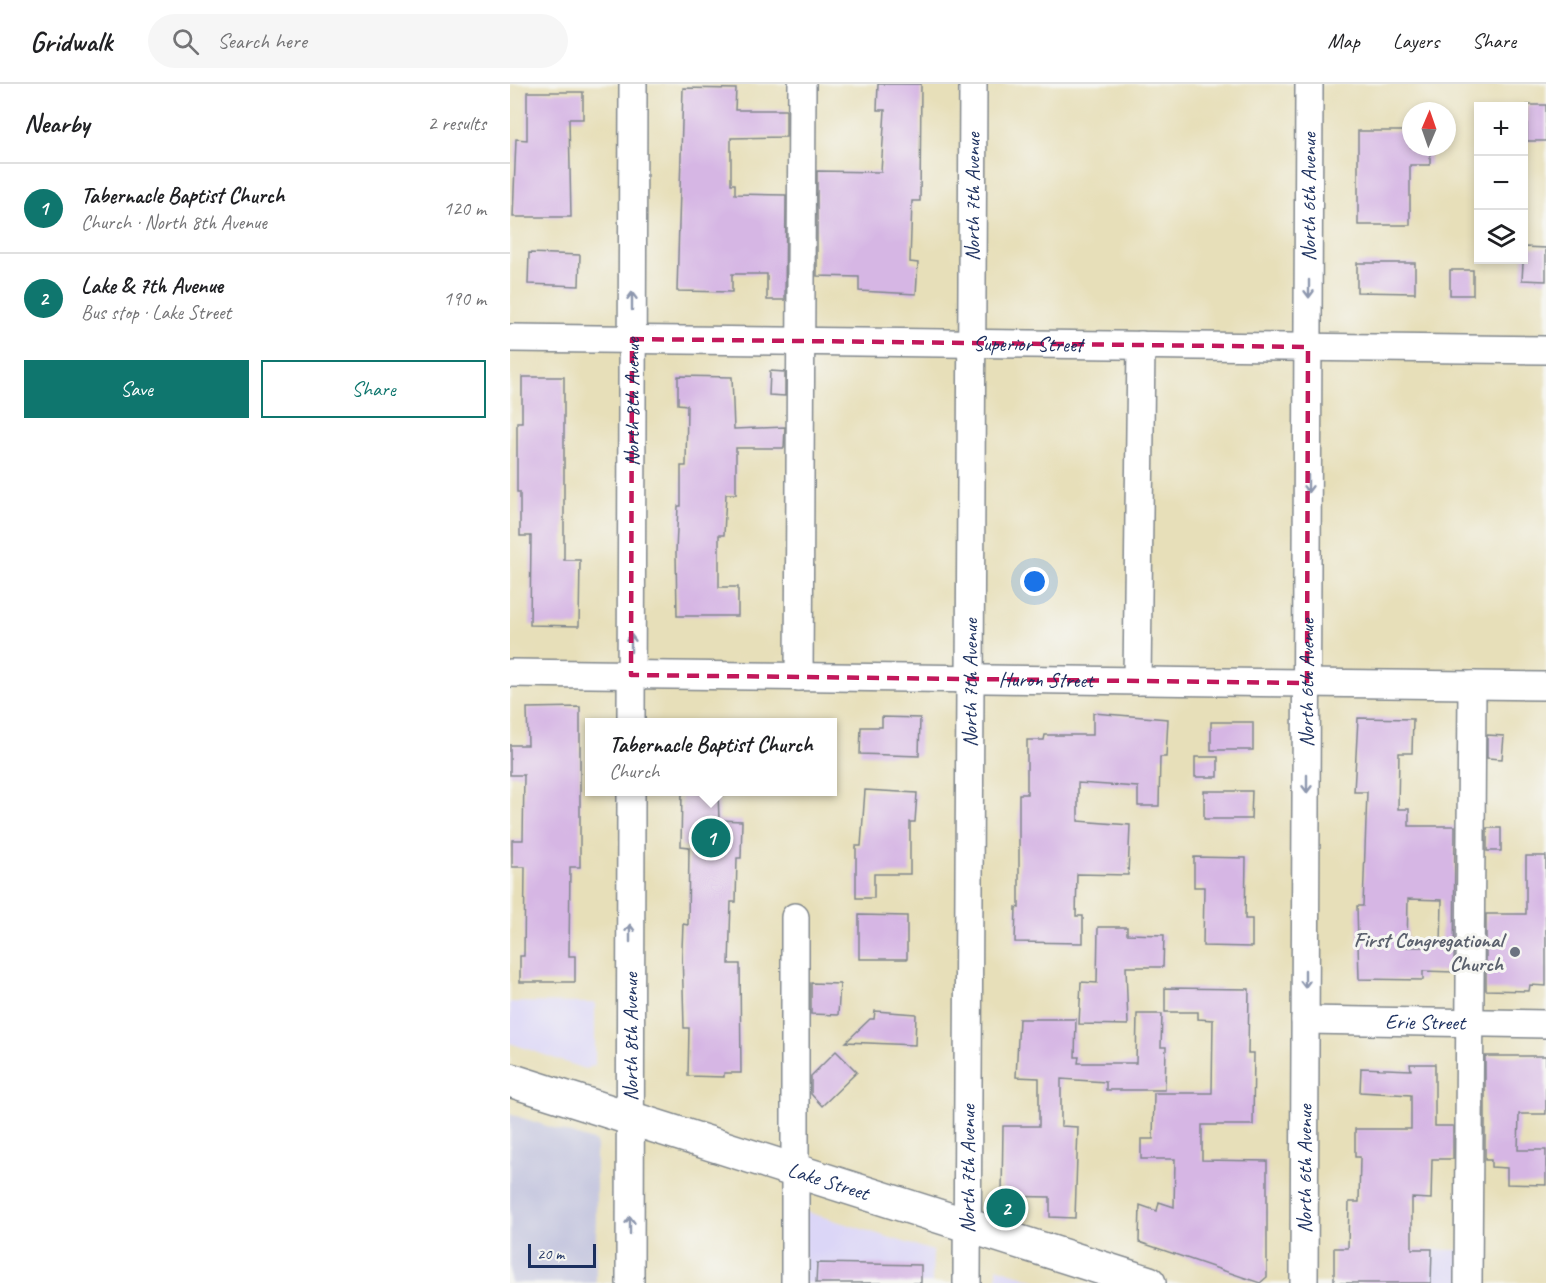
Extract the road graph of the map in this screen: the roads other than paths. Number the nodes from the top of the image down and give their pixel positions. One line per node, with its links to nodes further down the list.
1 (633, 84): 6 (street, North 8th Avenue, one-way to 1)
2 (802, 84): 7 (street)
3 (973, 84): 8 (street, North 7th Avenue)
4 (1309, 84): 10 (street, North 6th Avenue, one-way to 10)
5 (510, 338): 6 (street, Superior Street)
6 (632, 339): 7 (street, Superior Street); 13 (street, North 8th Avenue, one-way to 6)
7 (800, 341): 8 (street, Superior Street); 14 (street)
8 (971, 343): 9 (street, Superior Street); 15 (street, North 7th Avenue)
9 (1142, 345): 10 (street, Superior Street); 16 (street)
10 (1308, 347): 11 (street, Superior Street); 17 (street, North 6th Avenue, one-way to 17)
11 (1546, 350)
12 (510, 673): 13 (street, Huron Street)
13 (631, 675): 14 (street, Huron Street); 20 (street, North 8th Avenue)
14 (799, 677): 15 (street, Huron Street)
15 (970, 679): 16 (street, Huron Street); 29 (street, North 7th Avenue)
16 (1137, 681): 17 (street, Huron Street)
17 (1307, 683): 18 (street, Huron Street); 23 (street, North 6th Avenue, one-way to 23)
18 (1472, 685): 19 (street, Huron Street); 24 (street)
19 (1546, 686)
20 (631, 718)
21 (631, 796): 27 (street, North 8th Avenue, one-way to 21)
22 (795, 917): 28 (street)
23 (1305, 1020): 24 (street, Erie Street); 34 (street, North 6th Avenue)
24 (1469, 1023): 25 (street, Erie Street); 35 (street)
25 (1546, 1024)
26 (510, 1080): 27 (main road, Lake Street)
27 (630, 1118): 28 (main road, Lake Street); 31 (street, North 8th Avenue, one-way to 27)
28 (796, 1171): 29 (main road, Lake Street); 32 (street)
29 (967, 1225): 30 (main road, Lake Street); 33 (street, North 7th Avenue)
30 (1138, 1281)
31 (630, 1283)
32 (795, 1283)
33 (967, 1283)
34 (1304, 1283)
35 (1468, 1283)

